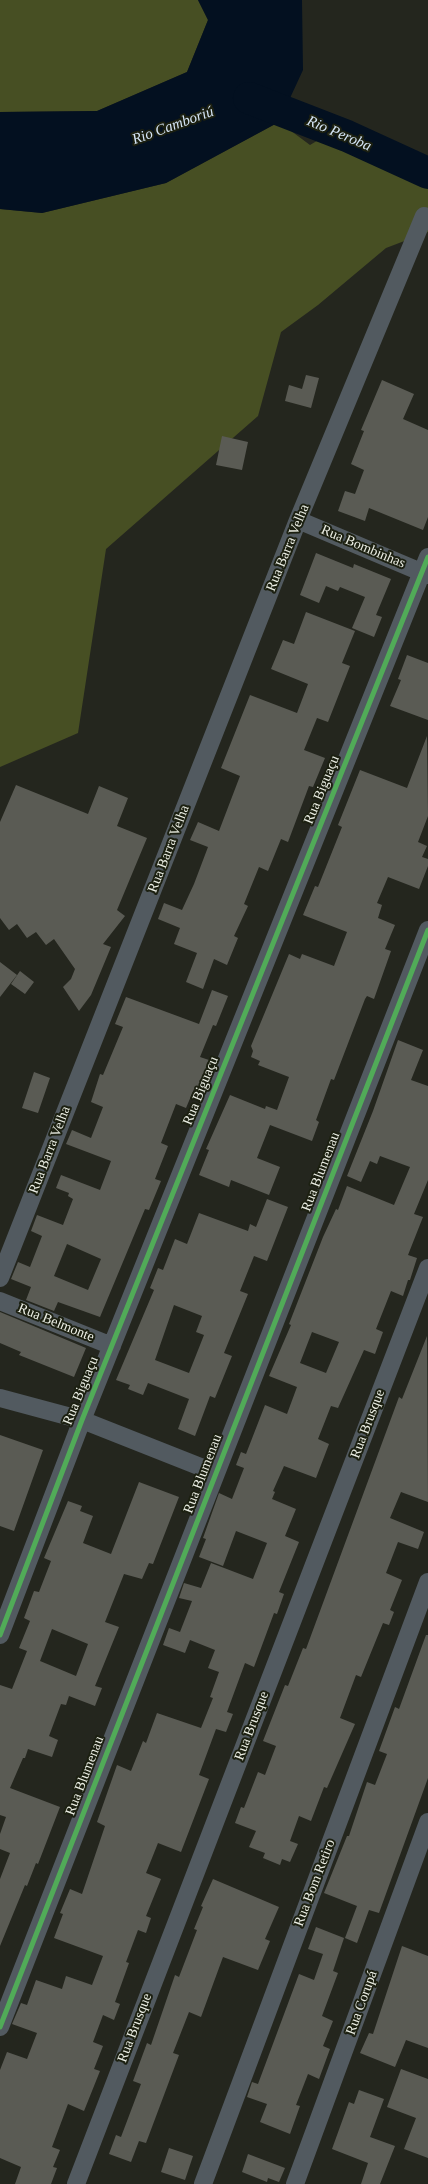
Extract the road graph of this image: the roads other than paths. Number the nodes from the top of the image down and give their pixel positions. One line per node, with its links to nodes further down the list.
1 (428, 217): 2 (street, Rua Barra Velha)
2 (298, 520): 3 (street, Rua Bombinhas); 6 (street, Rua Barra Velha)
3 (426, 568): 8 (street, Rua Biguaçu)
4 (428, 930): 11 (street, Rua Blumenau)
5 (428, 1268): 16 (street, Rua Brusque)
6 (0, 1278)
7 (0, 1301): 8 (street, Rua Belmonte)
8 (112, 1346): 10 (street, Rua Biguaçu)
9 (0, 1398): 10 (street)
10 (82, 1420): 11 (street); 13 (street, Rua Biguaçu)
11 (216, 1473): 15 (street, Rua Blumenau)
12 (428, 1582): 17 (street, Rua Bom Retiro)
13 (0, 1634)
14 (428, 1822): 18 (street, Rua Corupá)
15 (0, 2027)
16 (76, 2184)
17 (203, 2184)
18 (296, 2184)

